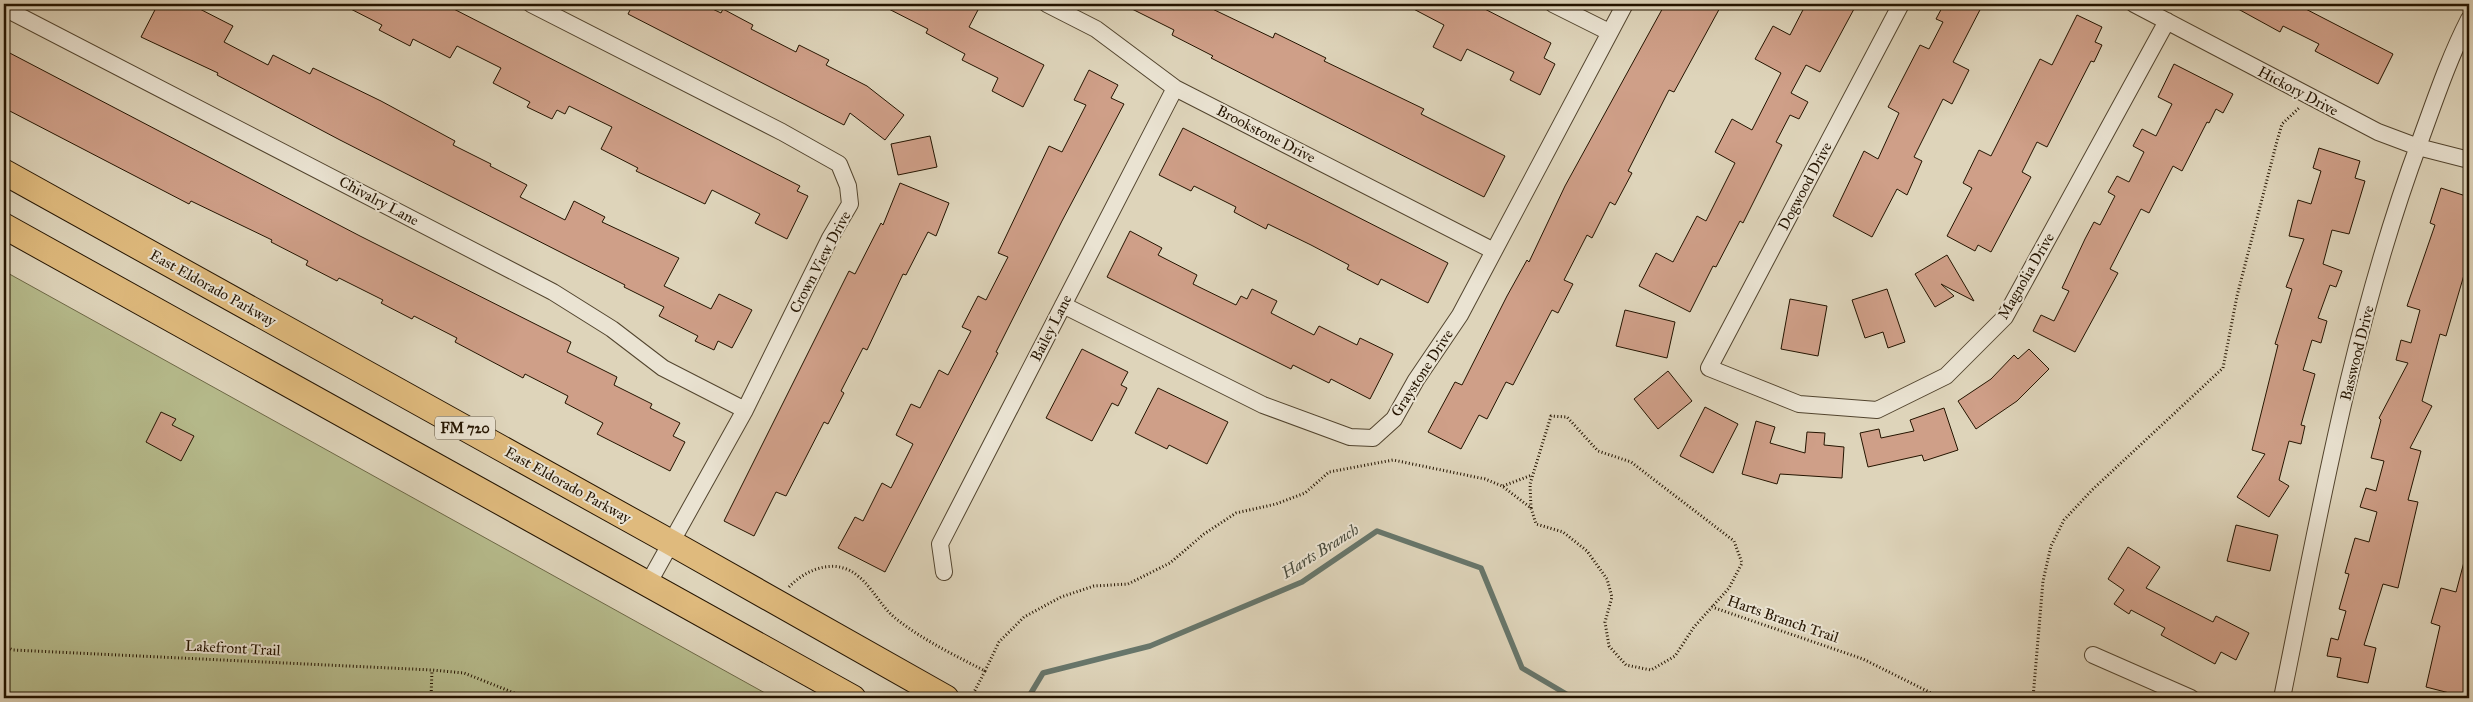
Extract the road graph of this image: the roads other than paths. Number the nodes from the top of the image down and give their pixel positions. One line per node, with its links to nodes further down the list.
1 (531, 4): 19 (street, Crown View Drive)
2 (1047, 4): 11 (street, Brookstone Drive)
3 (1553, 4): 10 (street)
4 (1625, 4): 10 (street, Graystone Drive)
5 (1901, 4): 18 (street, Dogwood Drive)
6 (2134, 4): 9 (street, Hickory Drive)
7 (4, 8): 19 (street, Chivalry Lane)
8 (2469, 19): 12 (street, Basswood Drive)
9 (2167, 21): 12 (street, Hickory Drive); 18 (street, Magnolia Drive)
10 (1610, 32): 16 (street, Graystone Drive)
11 (1175, 88): 16 (street, Brookstone Drive); 17 (street, Bailey Lane)
12 (2418, 147): 13 (street, Hickory Drive); 27 (street, Basswood Drive)
13 (2469, 160)
14 (4, 172): 20 (main road, East Eldorado Parkway / FM 720)
15 (4, 226): 22 (main road)
16 (1494, 251): 17 (street, Graystone Drive)
17 (1063, 305): 21 (street, Bailey Lane)
18 (1708, 368)
19 (745, 410): 20 (street, Crown View Drive)
20 (670, 542): 22 (street, Crown View Drive); 25 (main road, East Eldorado Parkway / FM 720)
21 (944, 572)
22 (648, 584): 24 (main road)
23 (2093, 655): 26 (street)
24 (853, 698)
25 (946, 698)
26 (2191, 698)
27 (2282, 698)

